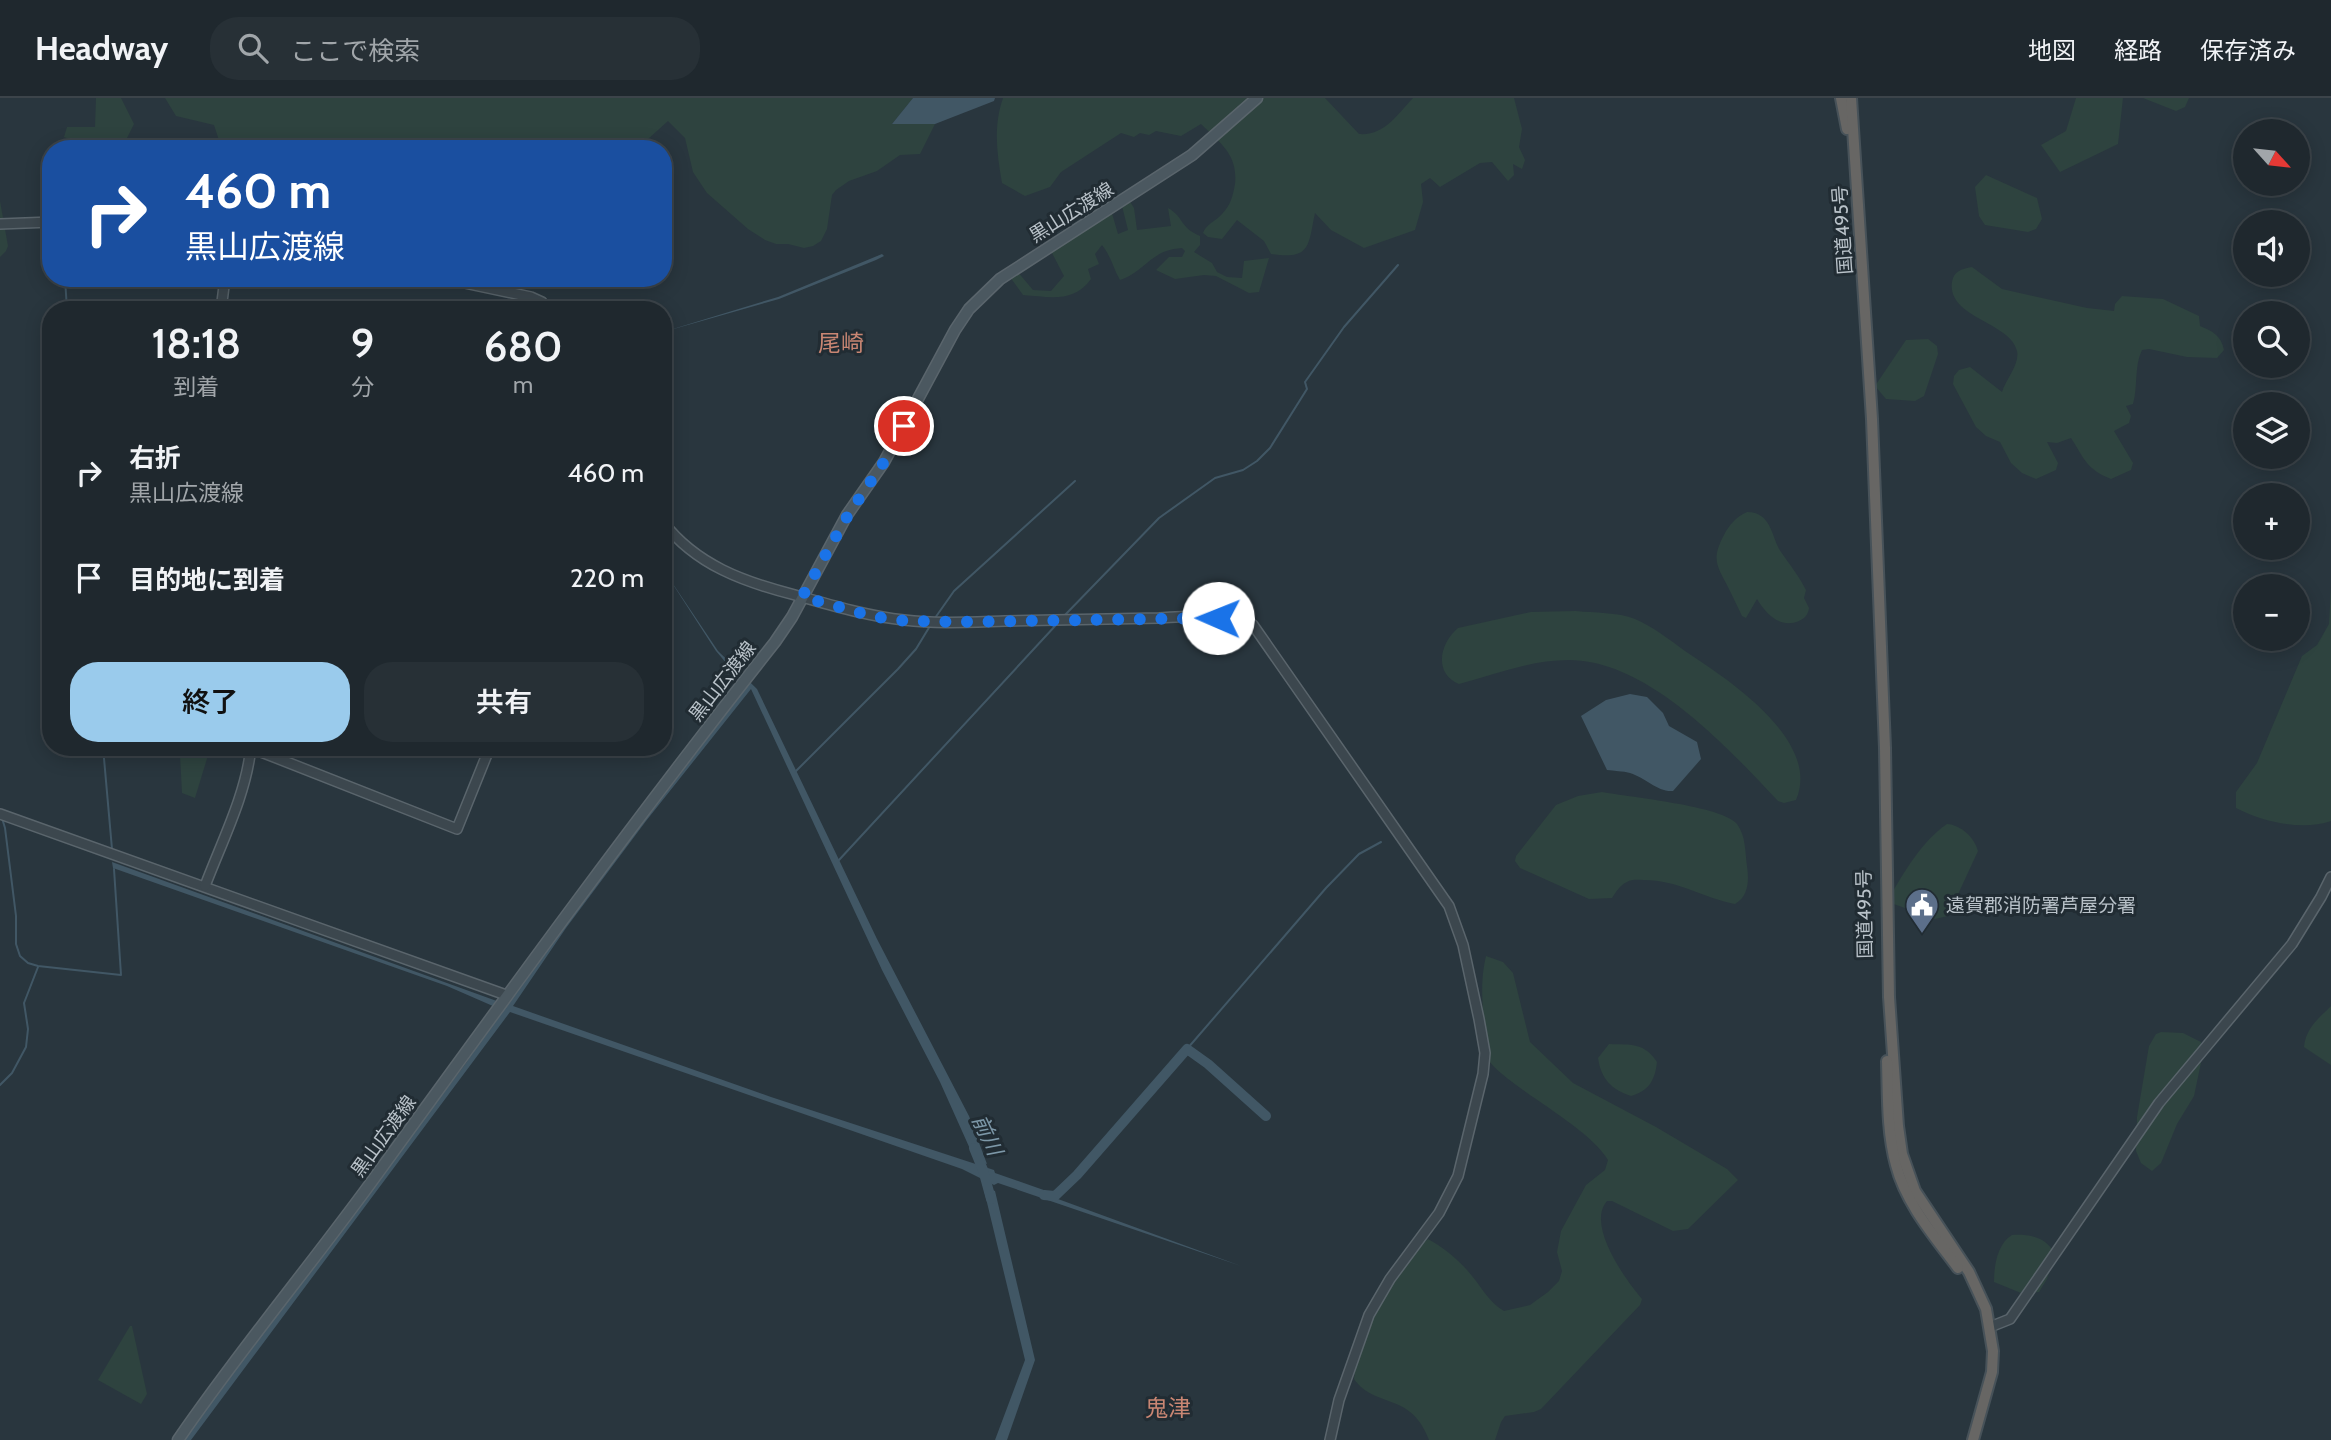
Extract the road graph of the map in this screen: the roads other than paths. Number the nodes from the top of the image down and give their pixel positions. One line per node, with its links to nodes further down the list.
1 (1257, 98): 11 (main road, 黒山広渡線)
2 (1841, 98): 4 (highway)
3 (1851, 98): 4 (highway, 国道495号)
4 (1856, 166): 9 (highway, 国道495号)
5 (42, 222): 6 (street)
6 (0, 224)
7 (484, 287): 8 (street)
8 (540, 301)
9 (1867, 359): 19 (highway, 国道495号); 22 (highway, 国道495号)
10 (672, 533): 11 (street)
11 (802, 597): 18 (main road, 黒山広渡線); 21 (street)
12 (250, 756): 17 (street)
13 (269, 756): 14 (street)
14 (486, 756)
15 (0, 814): 17 (street)
16 (2331, 877): 19 (street)
17 (205, 886): 18 (street)
18 (506, 995): 20 (main road, 黒山広渡線)
19 (1990, 1326): 23 (highway, 国道495号)
20 (178, 1440)
21 (1330, 1440)
22 (1966, 1440)
23 (1973, 1440)

